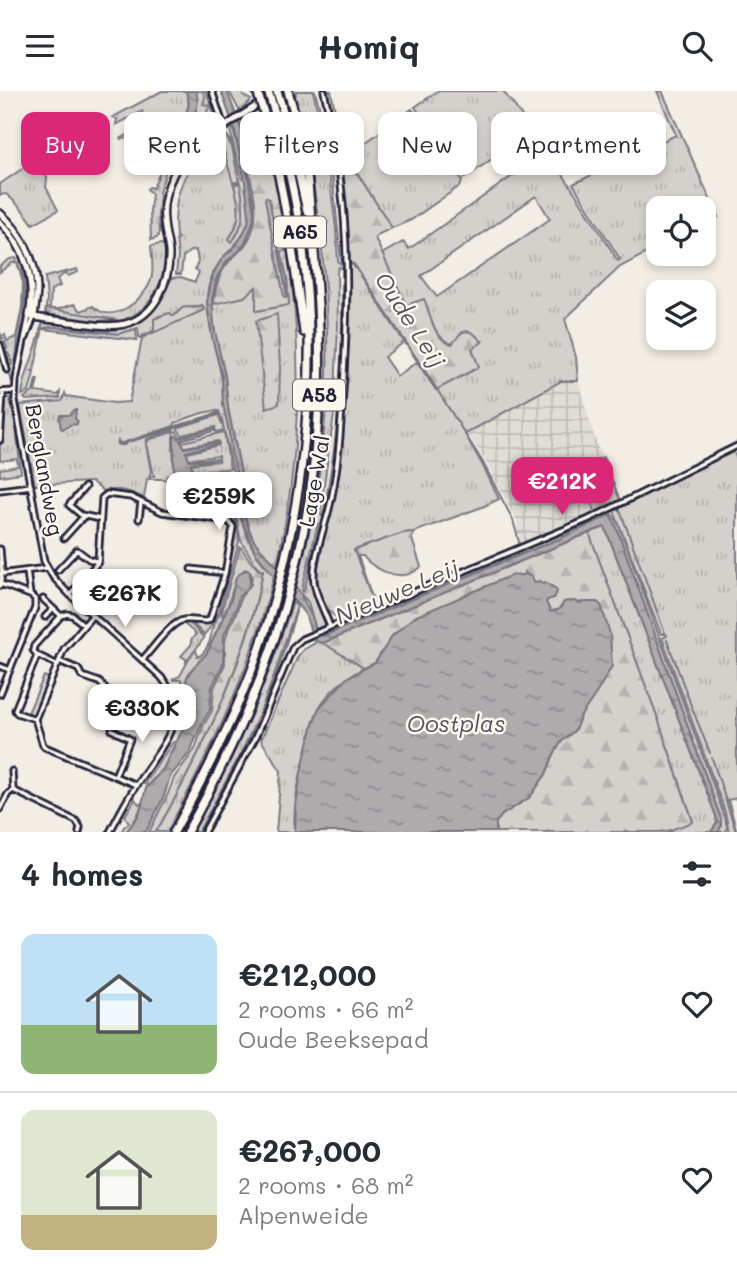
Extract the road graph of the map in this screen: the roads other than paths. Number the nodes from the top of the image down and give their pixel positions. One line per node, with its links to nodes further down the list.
1 (212, 91): 7 (street)
2 (257, 91): 15 (highway, A58, bridge)
3 (268, 91): 15 (highway, A65, bridge)
4 (278, 91): 8 (street); 12 (highway, A65, bridge)
5 (324, 91): 46 (street, Lage Wal)
6 (289, 95): 12 (highway, A58)
7 (220, 112)
8 (226, 126)
9 (175, 175): 13 (street)
10 (0, 213): 13 (street)
11 (0, 222): 13 (street)
12 (313, 239): 64 (highway, A58)
13 (33, 317): 17 (street, Berglandweg)
14 (0, 345): 16 (street)
15 (308, 356): 63 (highway, A58)
16 (8, 370)
17 (15, 391): 18 (street); 21 (street, Berglandweg)
18 (1, 393): 19 (street)
19 (0, 440)
20 (737, 446): 46 (street)
21 (31, 486): 23 (street); 31 (street, Berglandweg)
22 (85, 487): 25 (street)
23 (0, 490)
24 (141, 502): 26 (street); 27 (street); 35 (street)
25 (84, 516): 26 (street); 28 (street)
26 (100, 519): 30 (street)
27 (139, 519)
28 (64, 538)
29 (0, 549): 36 (street)
30 (98, 562): 33 (street); 39 (street)
31 (47, 568): 34 (street); 39 (street, Berglandweg)
32 (191, 569): 35 (street)
33 (58, 570)
34 (27, 571): 36 (street); 38 (street)
35 (226, 573): 48 (street)
36 (1, 574): 37 (street)
37 (1, 585): 38 (street)
38 (30, 595): 51 (street)
39 (70, 595): 43 (street, Berglandweg)
40 (43, 599): 41 (street)
41 (53, 609): 42 (street); 44 (street)
42 (61, 616): 45 (street); 47 (street)
43 (92, 616): 45 (street); 48 (street)
44 (46, 617)
45 (84, 625): 49 (street)
46 (330, 627): 65 (street)
47 (37, 655): 49 (street); 54 (street)
48 (142, 660): 58 (street)
49 (59, 663): 53 (street); 54 (street)
50 (0, 666): 51 (street)
51 (10, 670): 52 (street)
52 (0, 694)
53 (114, 697)
54 (35, 719): 57 (street)
55 (112, 730): 57 (street)
56 (12, 771): 59 (street)
57 (116, 776): 58 (street)
58 (136, 785): 62 (street)
59 (13, 790): 60 (street); 61 (street)
60 (1, 807)
61 (79, 832)
62 (110, 832)
63 (174, 832)
64 (187, 832)
65 (204, 832)

